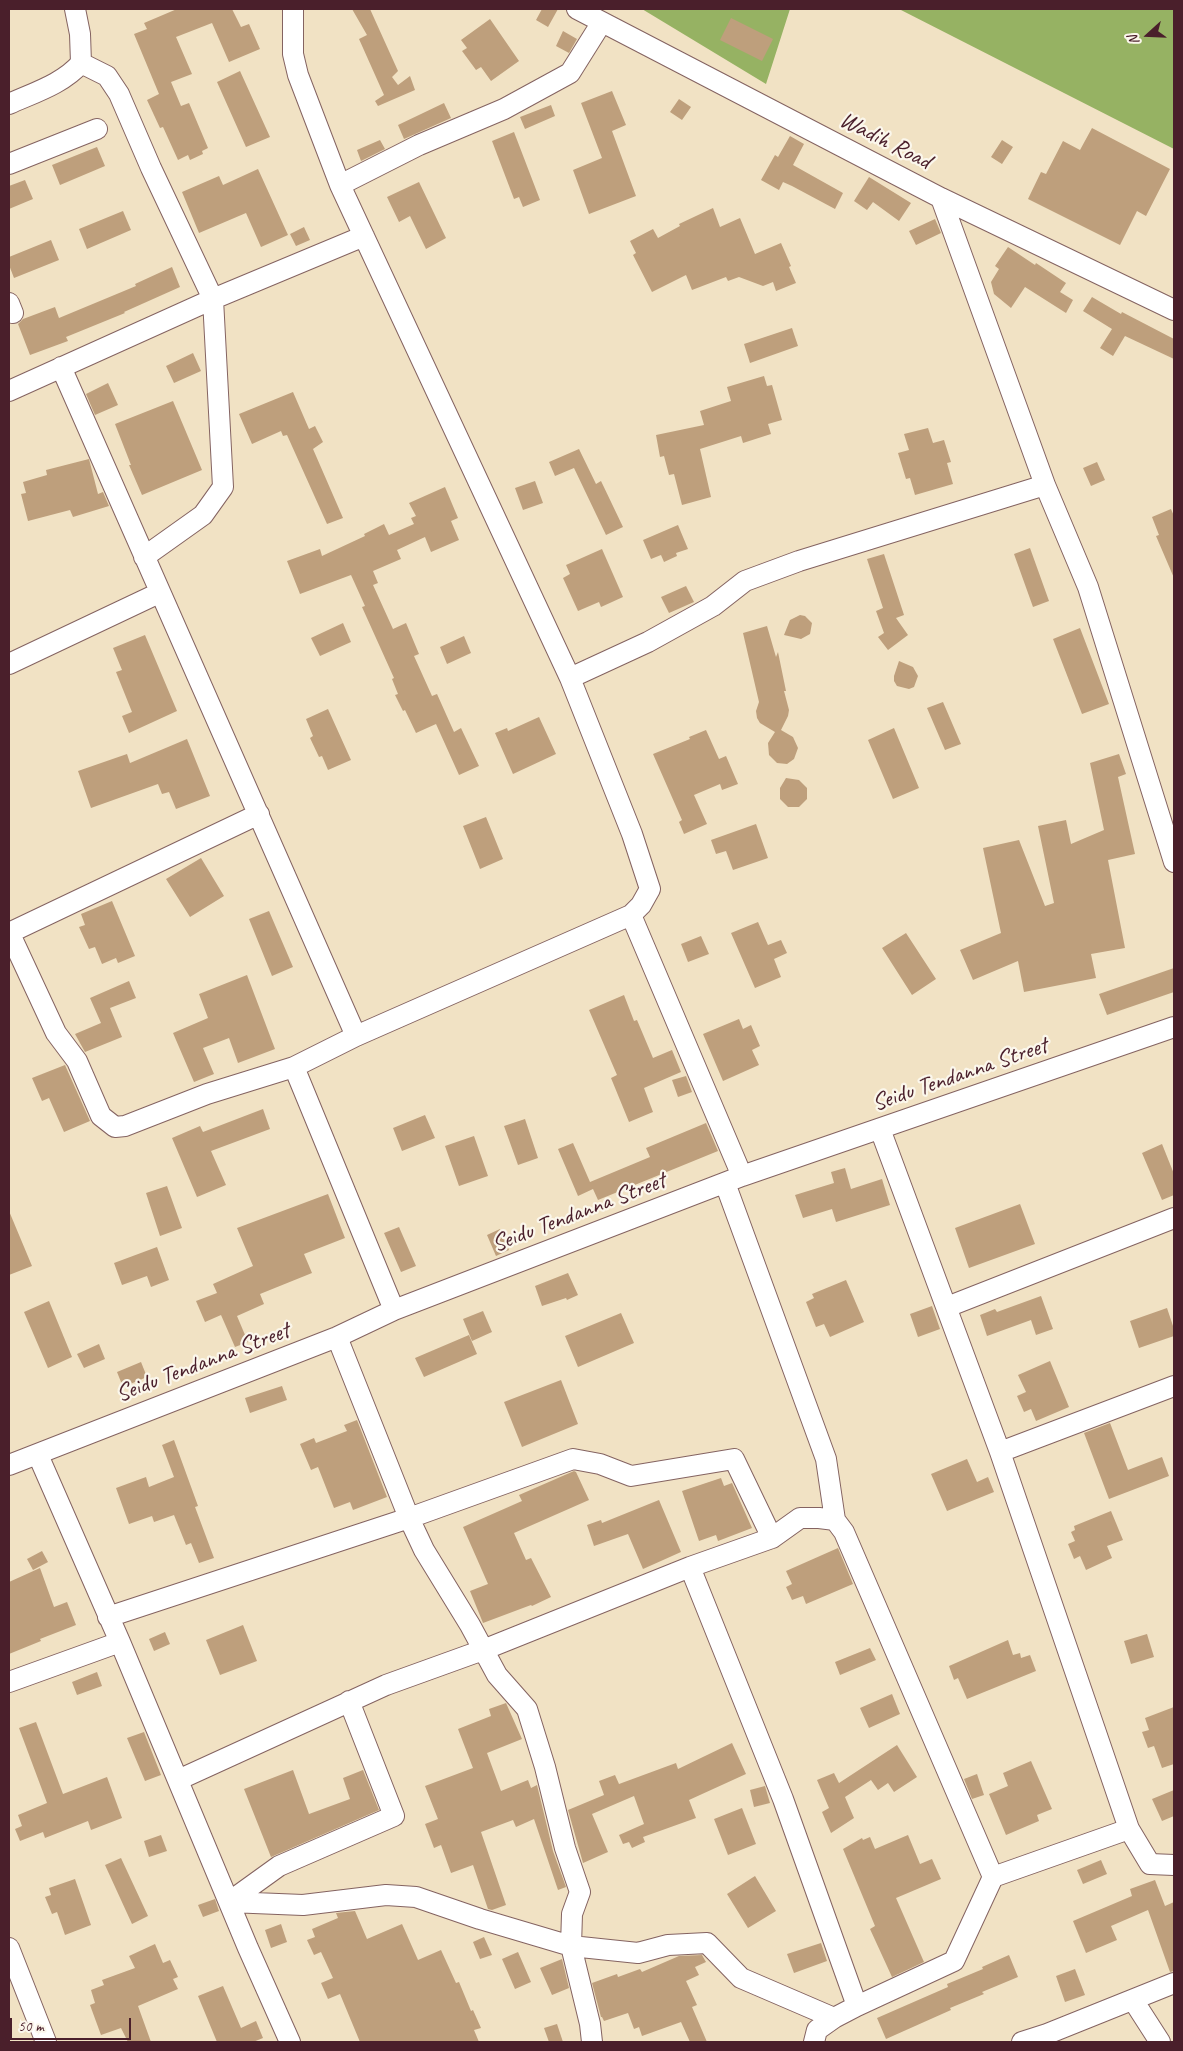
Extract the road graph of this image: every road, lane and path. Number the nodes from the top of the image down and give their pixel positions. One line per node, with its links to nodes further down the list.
1 (75, 9): 5 (street)
2 (293, 9): 9 (street)
3 (576, 9): 4 (street, Wadih Road)
4 (602, 22): 9 (street); 10 (street, Wadih Road)
5 (81, 63): 6 (street); 12 (street)
6 (9, 104)
7 (97, 129): 8 (street)
8 (9, 164)
9 (340, 185): 11 (street)
10 (941, 198): 13 (street, Wadih Road); 16 (street)
11 (364, 236): 12 (street); 20 (street)
12 (213, 299): 14 (street); 17 (street)
13 (1174, 310)
14 (61, 367): 15 (street); 17 (street)
15 (9, 391)
16 (1045, 485): 20 (street); 22 (street)
17 (144, 557): 18 (street)
18 (159, 593): 19 (street); 21 (street)
19 (9, 664)
20 (570, 678): 23 (street)
21 (258, 814): 24 (street); 26 (street)
22 (1174, 862)
23 (631, 915): 26 (street); 29 (street)
24 (9, 932): 27 (street)
25 (1174, 1027): 28 (street, Seidu Tendanna Street)
26 (356, 1036): 27 (street)
27 (294, 1066): 32 (street)
28 (880, 1129): 29 (street, Seidu Tendanna Street); 31 (street)
29 (733, 1180): 32 (street, Seidu Tendanna Street); 39 (street)
30 (1174, 1218): 31 (street)
31 (947, 1307): 35 (street)
32 (394, 1310): 33 (street, Seidu Tendanna Street)
33 (337, 1337): 36 (street, Seidu Tendanna Street); 38 (street)
34 (1174, 1386): 35 (street)
35 (1000, 1452): 48 (street)
36 (38, 1454): 37 (street, Seidu Tendanna Street); 42 (street)
37 (9, 1465)
38 (409, 1518): 40 (street); 42 (street); 44 (street)
39 (835, 1520): 40 (street); 50 (street)
40 (772, 1538): 41 (street)
41 (690, 1568): 44 (street); 56 (street)
42 (108, 1616): 43 (street)
43 (120, 1642): 45 (street); 47 (street)
44 (483, 1650): 46 (street); 52 (street)
45 (9, 1682)
46 (349, 1701): 47 (street); 51 (street)
47 (178, 1780): 51 (street)
48 (1129, 1829): 49 (street); 50 (street)
49 (1174, 1865)
50 (992, 1877): 56 (street)
51 (229, 1902): 52 (street); 60 (street)
52 (571, 1946): 57 (street); 61 (street)
53 (9, 1948): 59 (street)
54 (1174, 1983): 55 (street)
55 (1133, 2000): 58 (street); 64 (street)
56 (857, 2006): 57 (street)
57 (834, 2018): 62 (street)
58 (1048, 2038): 63 (street)
59 (46, 2042)
60 (290, 2042)
61 (592, 2042)
62 (814, 2042)
63 (1022, 2042)
64 (1160, 2042)

